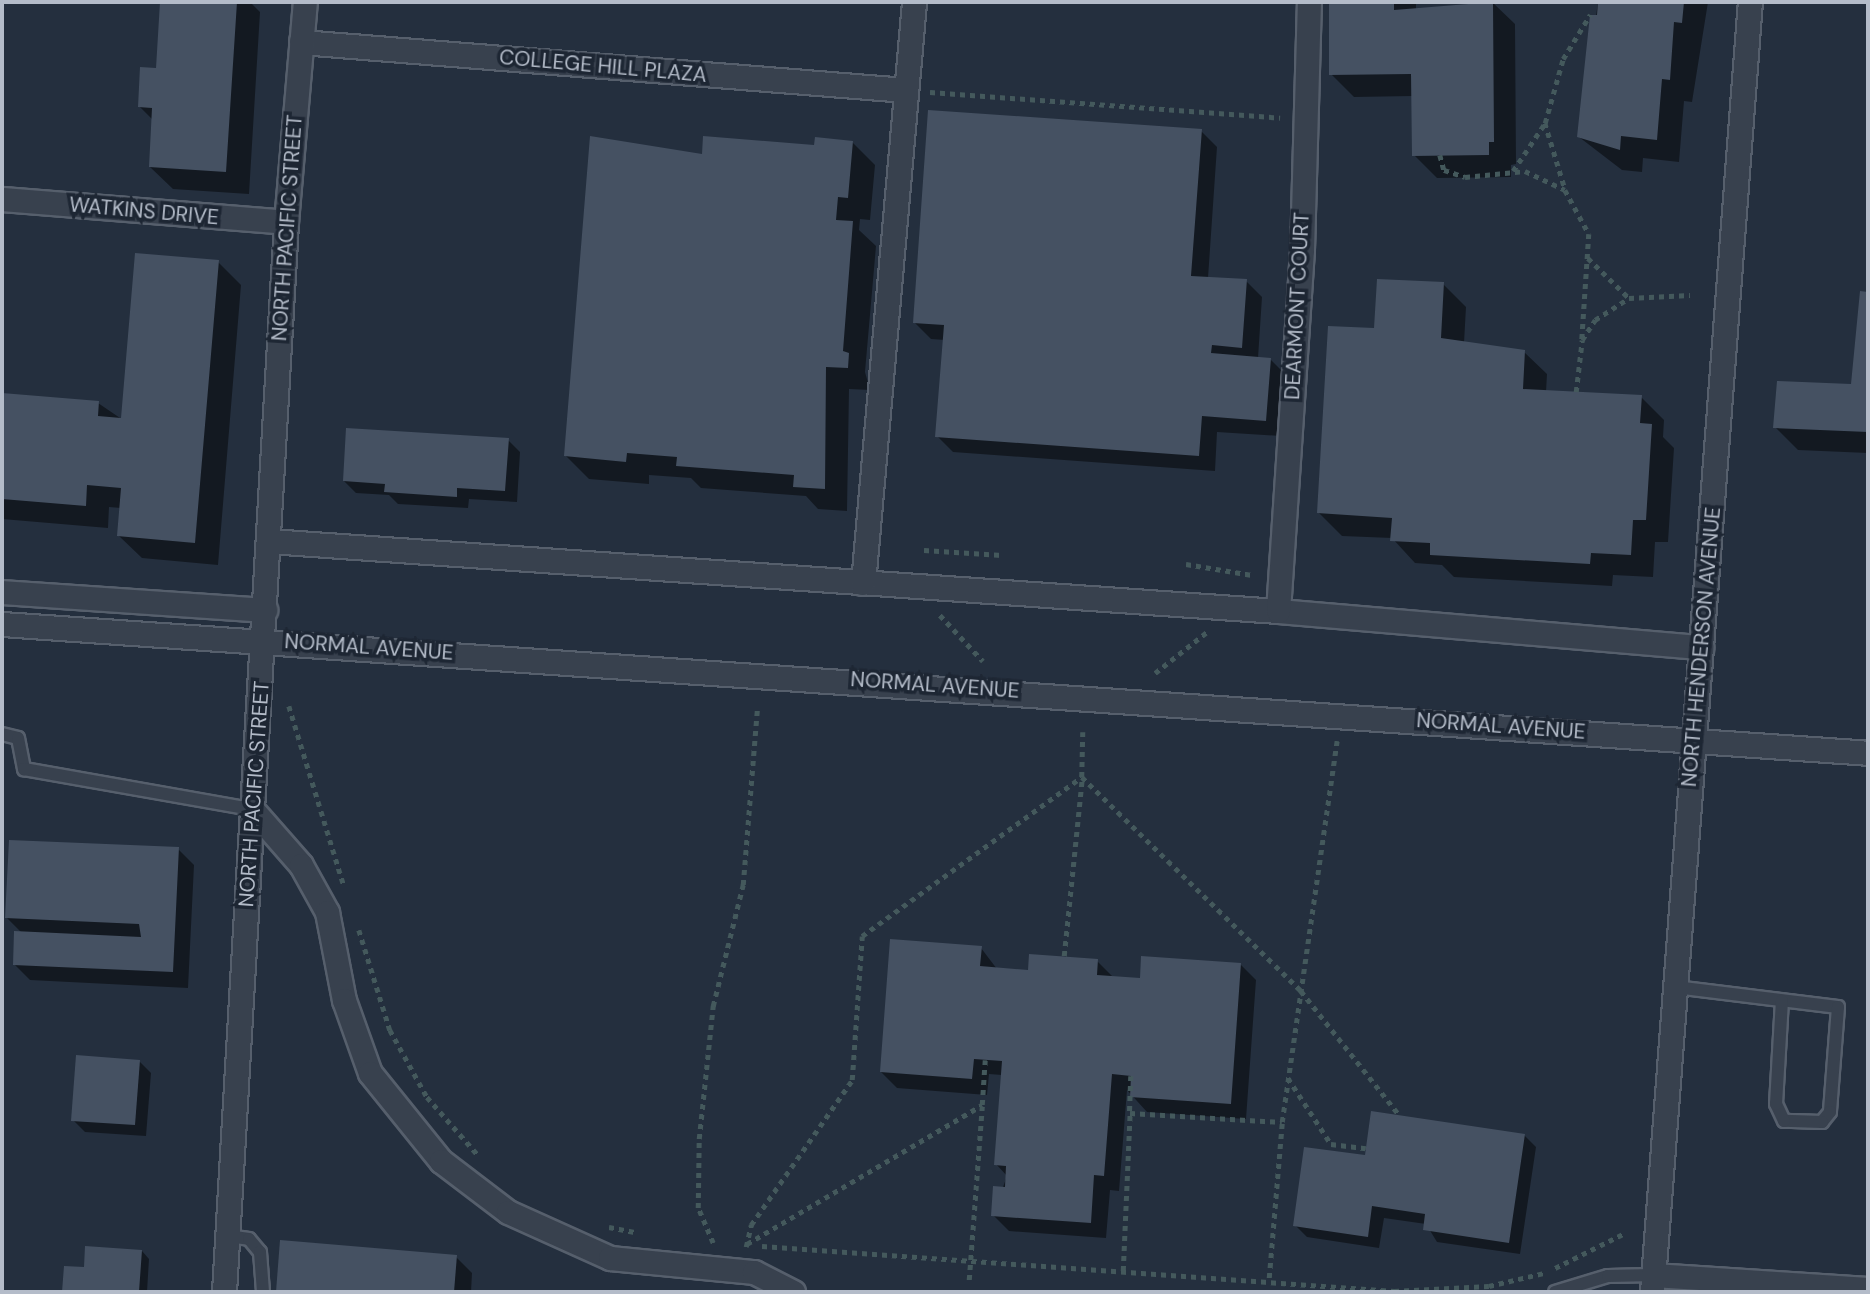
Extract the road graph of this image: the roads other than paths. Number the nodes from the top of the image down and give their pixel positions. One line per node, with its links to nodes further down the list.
1 (304, 2): 5 (street, NORTH PACIFIC STREET)
2 (914, 2): 6 (street)
3 (1309, 2): 13 (street, DEARMONT COURT)
4 (1750, 2): 16 (street, NORTH HENDERSON AVENUE)
5 (302, 42): 6 (street, COLLEGE HILL PLAZA); 8 (street, NORTH PACIFIC STREET)
6 (905, 90): 10 (street)
7 (2, 199): 8 (street, WATKINS DRIVE)
8 (286, 222): 9 (street, NORTH PACIFIC STREET)
9 (269, 541): 10 (street); 12 (street, NORTH PACIFIC STREET)
10 (863, 583): 13 (street)
11 (2, 592): 12 (street, NORMAL AVENUE)
12 (265, 610): 15 (street, NORTH PACIFIC STREET)
13 (1278, 611): 16 (street)
14 (2, 624): 15 (street, NORMAL AVENUE)
15 (263, 640): 18 (street, NORMAL AVENUE); 20 (street, NORTH PACIFIC STREET)
16 (1701, 647): 18 (street, NORTH HENDERSON AVENUE)
17 (2, 734): 20 (lane)
18 (1694, 740): 19 (street, NORMAL AVENUE); 21 (street, NORTH HENDERSON AVENUE)
19 (1868, 753)
20 (252, 809): 23 (street, NORTH PACIFIC STREET); 28 (street)
21 (1675, 987): 22 (lane); 24 (street, NORTH HENDERSON AVENUE)
22 (1782, 1001): 22 (lane)
23 (228, 1236): 26 (street, NORTH PACIFIC STREET); 27 (lane)
24 (1653, 1284): 25 (street); 29 (lane)
25 (1868, 1289)
26 (224, 1292)
27 (263, 1292)
28 (793, 1292)
29 (1555, 1292)

